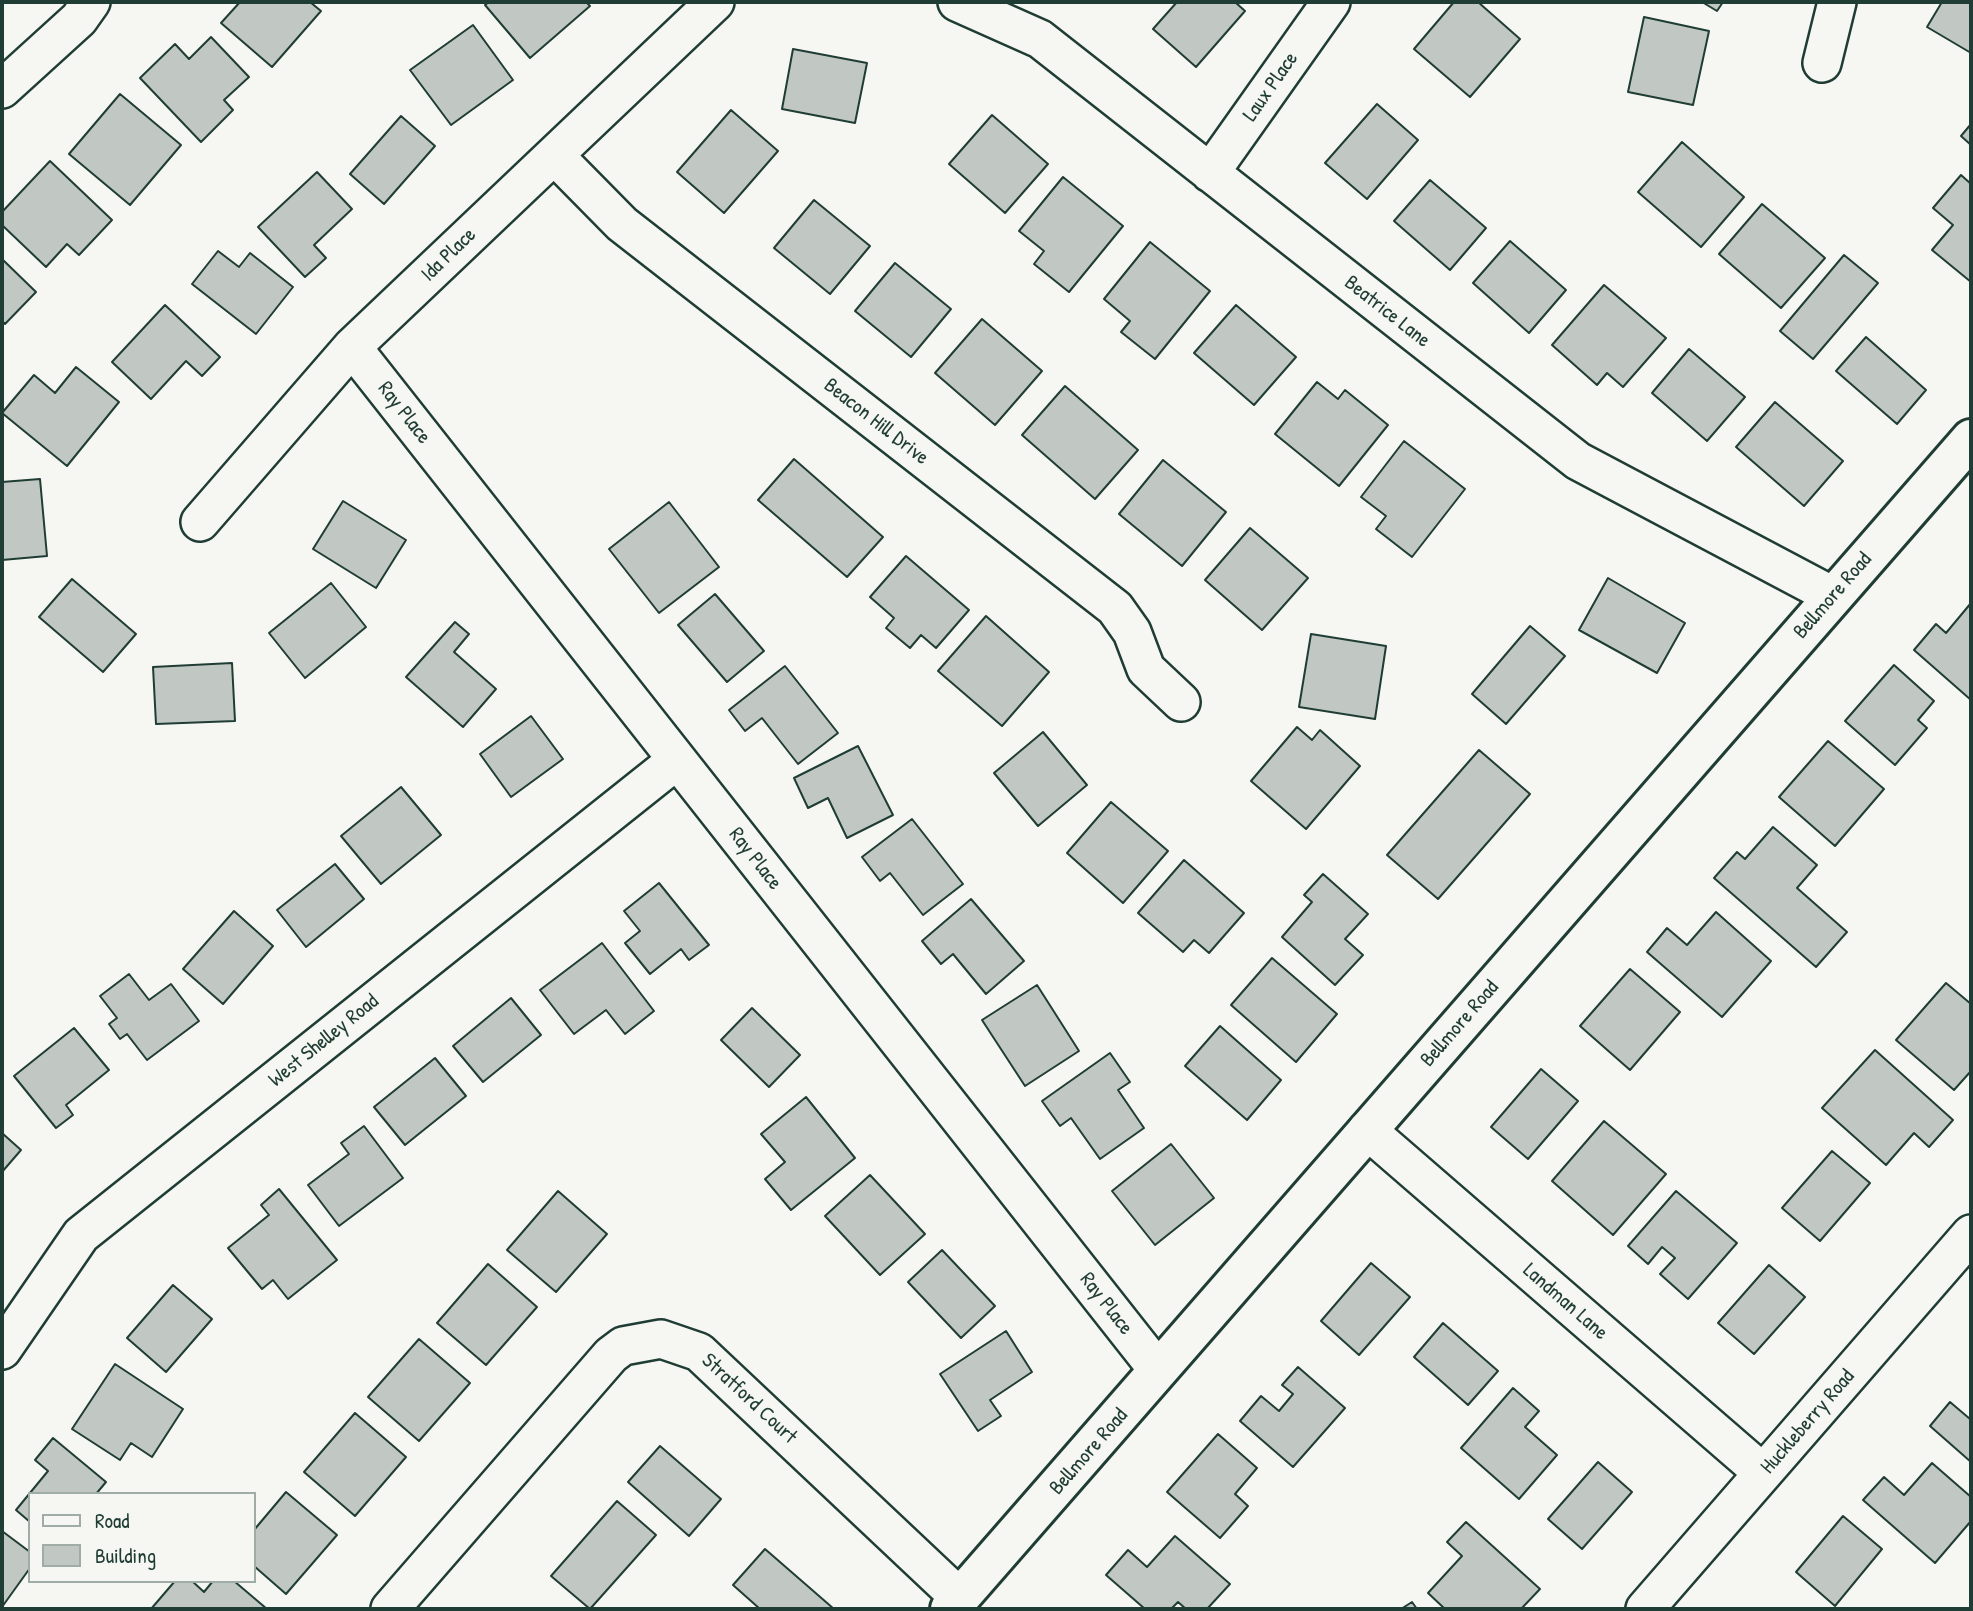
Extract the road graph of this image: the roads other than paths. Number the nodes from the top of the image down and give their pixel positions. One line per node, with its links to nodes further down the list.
1 (91, 2): 7 (street)
2 (715, 2): 8 (street, Ida Place)
3 (957, 2): 9 (street, Beatrice Lane)
4 (1331, 2): 9 (street, Laux Place)
5 (1837, 2): 6 (street)
6 (1822, 63)
7 (2, 89)
8 (554, 155): 10 (street, Ida Place); 14 (street, Beacon Hill Drive)
9 (1210, 173): 13 (street, Beatrice Lane)
10 (352, 347): 12 (street, Ida Place); 15 (street, Ray Place)
11 (1971, 439): 13 (main road, Bellmore Road)
12 (200, 522)
13 (1833, 596): 16 (main road, Bellmore Road)
14 (1181, 702)
15 (677, 760): 18 (street, West Shelley Road); 19 (street, Ray Place)
16 (1367, 1130): 19 (main road, Bellmore Road); 20 (street, Landman Lane)
17 (1971, 1234): 20 (street, Huckleberry Road)
18 (2, 1350)
19 (1158, 1370): 21 (main road, Bellmore Road)
20 (1763, 1473): 23 (street, Huckleberry Road)
21 (955, 1604): 22 (street, Stratford Court)
22 (390, 1609)
23 (1645, 1609)

